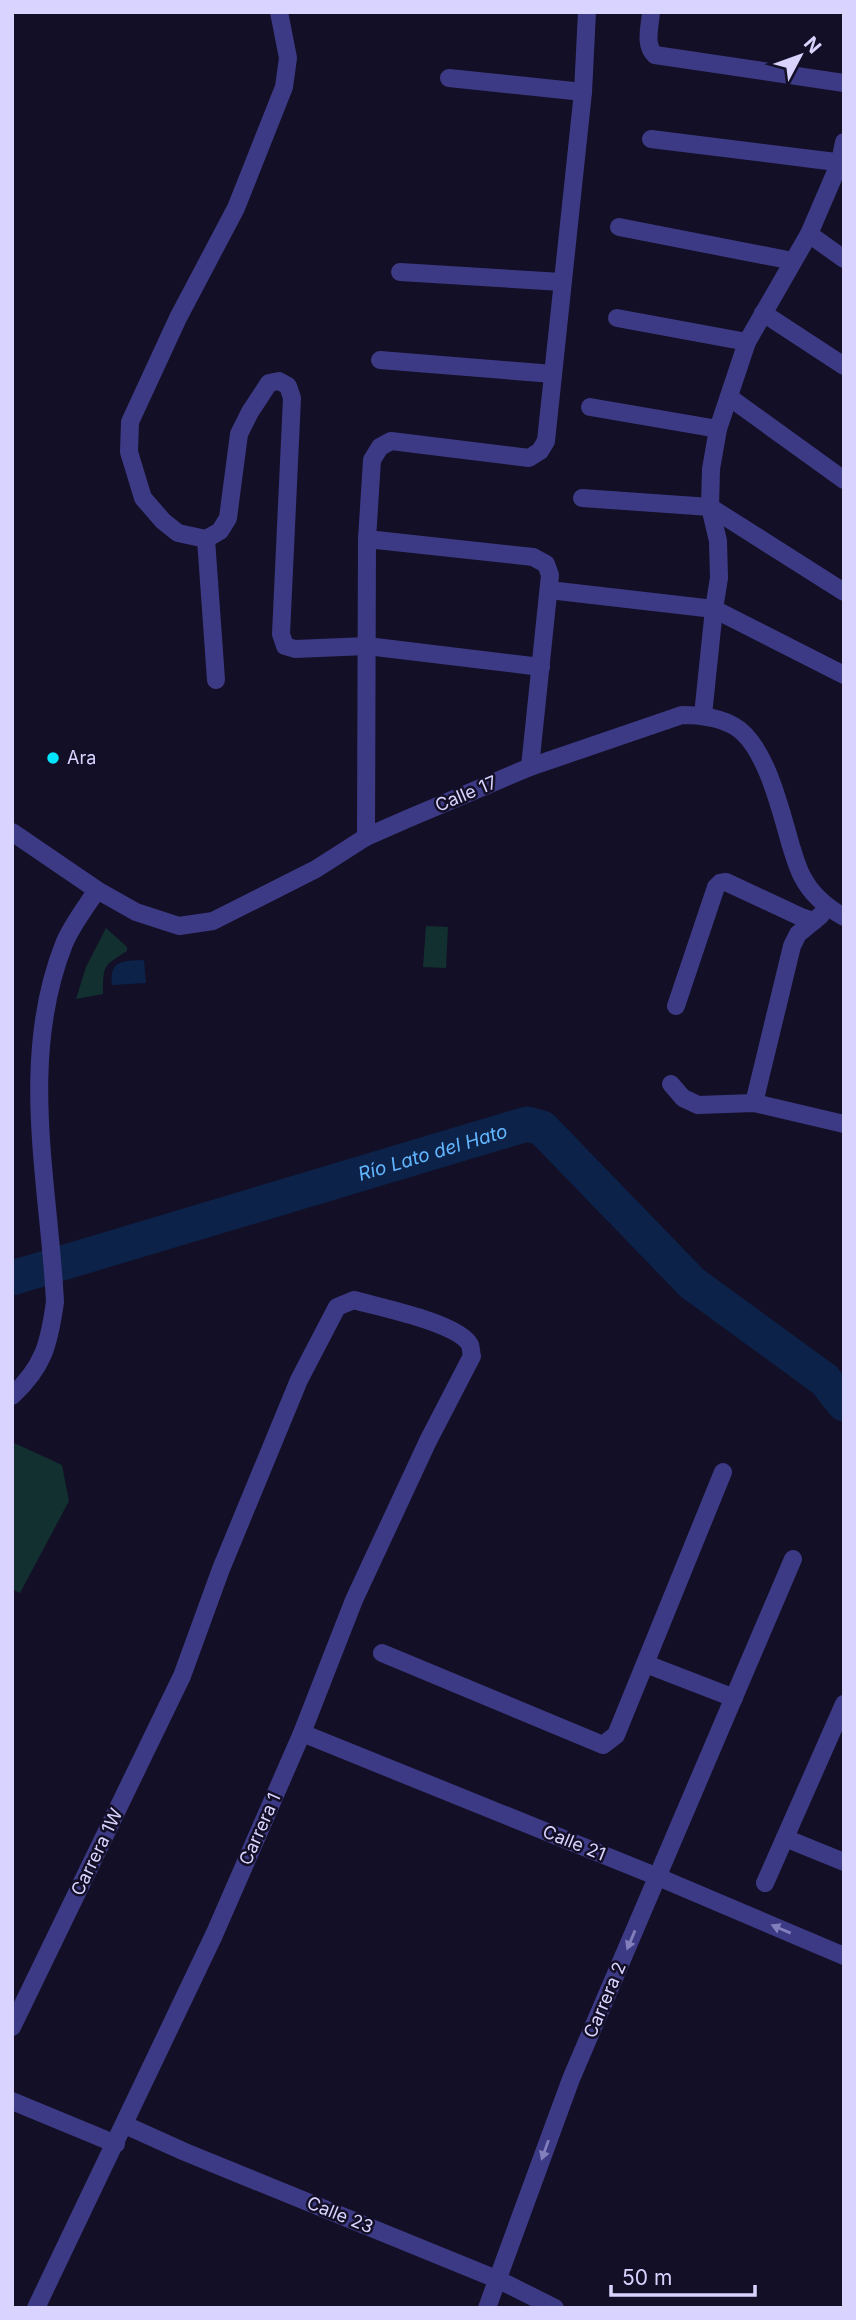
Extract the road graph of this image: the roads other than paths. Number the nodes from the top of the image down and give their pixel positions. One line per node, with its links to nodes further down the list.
1 (279, 12): 28 (street)
2 (587, 12): 6 (street)
3 (652, 12): 5 (street)
4 (449, 78): 6 (street)
5 (844, 83)
6 (583, 92): 15 (street)
7 (651, 139): 9 (street)
8 (844, 142): 9 (street)
9 (842, 162): 11 (street)
10 (619, 228): 13 (street)
11 (809, 234): 12 (street); 13 (street)
12 (844, 259)
13 (793, 261): 16 (street)
14 (400, 272): 15 (street)
15 (562, 282): 21 (street)
16 (762, 313): 18 (street); 20 (street)
17 (617, 318): 18 (street)
18 (747, 342): 22 (street)
19 (380, 360): 21 (street)
20 (844, 366)
21 (552, 374): 29 (street)
22 (729, 397): 24 (street); 25 (street)
23 (590, 407): 24 (street)
24 (718, 429): 27 (street)
25 (844, 480)
26 (582, 498): 27 (street)
27 (710, 507): 31 (street); 32 (street)
28 (206, 539): 33 (street); 36 (street)
29 (367, 539): 30 (street); 33 (street)
30 (549, 590): 32 (street); 34 (street)
31 (844, 592)
32 (714, 609): 35 (street); 37 (street)
33 (367, 646): 34 (street); 40 (street)
34 (541, 667): 38 (street)
35 (844, 675)
36 (216, 680)
37 (703, 715): 38 (street, Calle 17); 42 (street, Calle 17)
38 (530, 767): 40 (street, Calle 17)
39 (12, 832): 41 (street, Calle 17)
40 (366, 837): 41 (street, Calle 17)
41 (97, 890): 49 (street)
42 (836, 912): 43 (street)
43 (814, 921): 44 (street); 46 (street)
44 (677, 1006)
45 (671, 1084): 46 (street)
46 (754, 1102): 47 (street)
47 (844, 1124)
48 (470, 1346): 56 (street, Carrera 1); 62 (street, Carrera 1W)
49 (12, 1396)
50 (723, 1472): 53 (street)
51 (793, 1559): 54 (street, Carrera 2)
52 (382, 1653): 53 (street)
53 (646, 1664): 54 (street)
54 (734, 1698): 59 (street, Carrera 2)
55 (844, 1704): 57 (street)
56 (302, 1733): 59 (street, Calle 21); 64 (street, Carrera 1)
57 (785, 1838): 58 (street); 60 (street)
58 (844, 1862)
59 (658, 1877): 61 (street, Calle 21, one-way to 59); 66 (street, Carrera 2, one-way to 66)
60 (765, 1883)
61 (844, 1956)
62 (12, 2027)
63 (12, 2101): 65 (street)
64 (125, 2125): 65 (street, Carrera 1); 66 (street, Calle 23)
65 (116, 2144): 67 (street, Carrera 1)
66 (499, 2280): 68 (street, Carrera 2); 69 (street, Calle 23)
67 (36, 2308)
68 (487, 2308)
69 (555, 2308)

